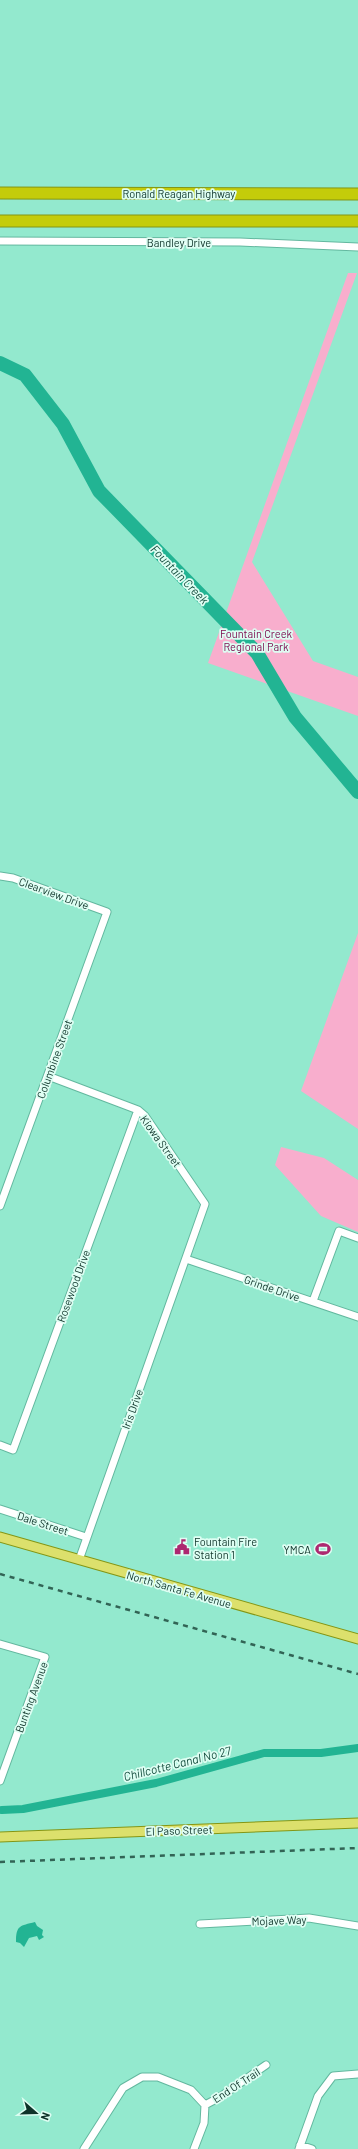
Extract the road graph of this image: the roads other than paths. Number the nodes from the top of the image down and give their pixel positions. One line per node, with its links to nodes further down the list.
1 (0, 193): 2 (highway, Ronald Reagan Highway)
2 (358, 194)
3 (0, 221): 4 (highway)
4 (358, 221)
5 (0, 241): 6 (street, Bandley Drive)
6 (358, 247)
7 (0, 876): 8 (street, Clearview Drive)
8 (107, 912): 9 (street, Columbine Street)
9 (48, 1076): 10 (street, Kiowa Street); 11 (street, Columbine Street)
10 (138, 1110): 13 (street, Kiowa Street); 16 (street, Rosewood Drive)
11 (0, 1206)
12 (358, 1238): 14 (street)
13 (186, 1259): 14 (street, Grinde Drive); 19 (street, Iris Drive)
14 (313, 1301): 15 (street, Grinde Drive)
15 (358, 1317)
16 (0, 1445)
17 (0, 1509): 19 (street, Dale Street)
18 (0, 1536): 20 (main road, North Santa Fe Avenue)
19 (86, 1536): 20 (street, Iris Drive)
20 (78, 1560): 21 (main road, North Santa Fe Avenue)
21 (358, 1639)
22 (0, 1644): 23 (street, Bunting Avenue)
23 (0, 1781)
24 (358, 1823): 25 (main road, El Paso Street)
25 (0, 1837)
26 (200, 1924): 27 (street, Mojave Way)
27 (358, 1926)
28 (266, 2065): 30 (street, End Of Trail)
29 (358, 2074): 31 (street)
30 (205, 2105): 32 (street); 33 (street)
31 (300, 2147): 34 (street)
32 (84, 2149)
33 (194, 2149)
34 (312, 2149)

